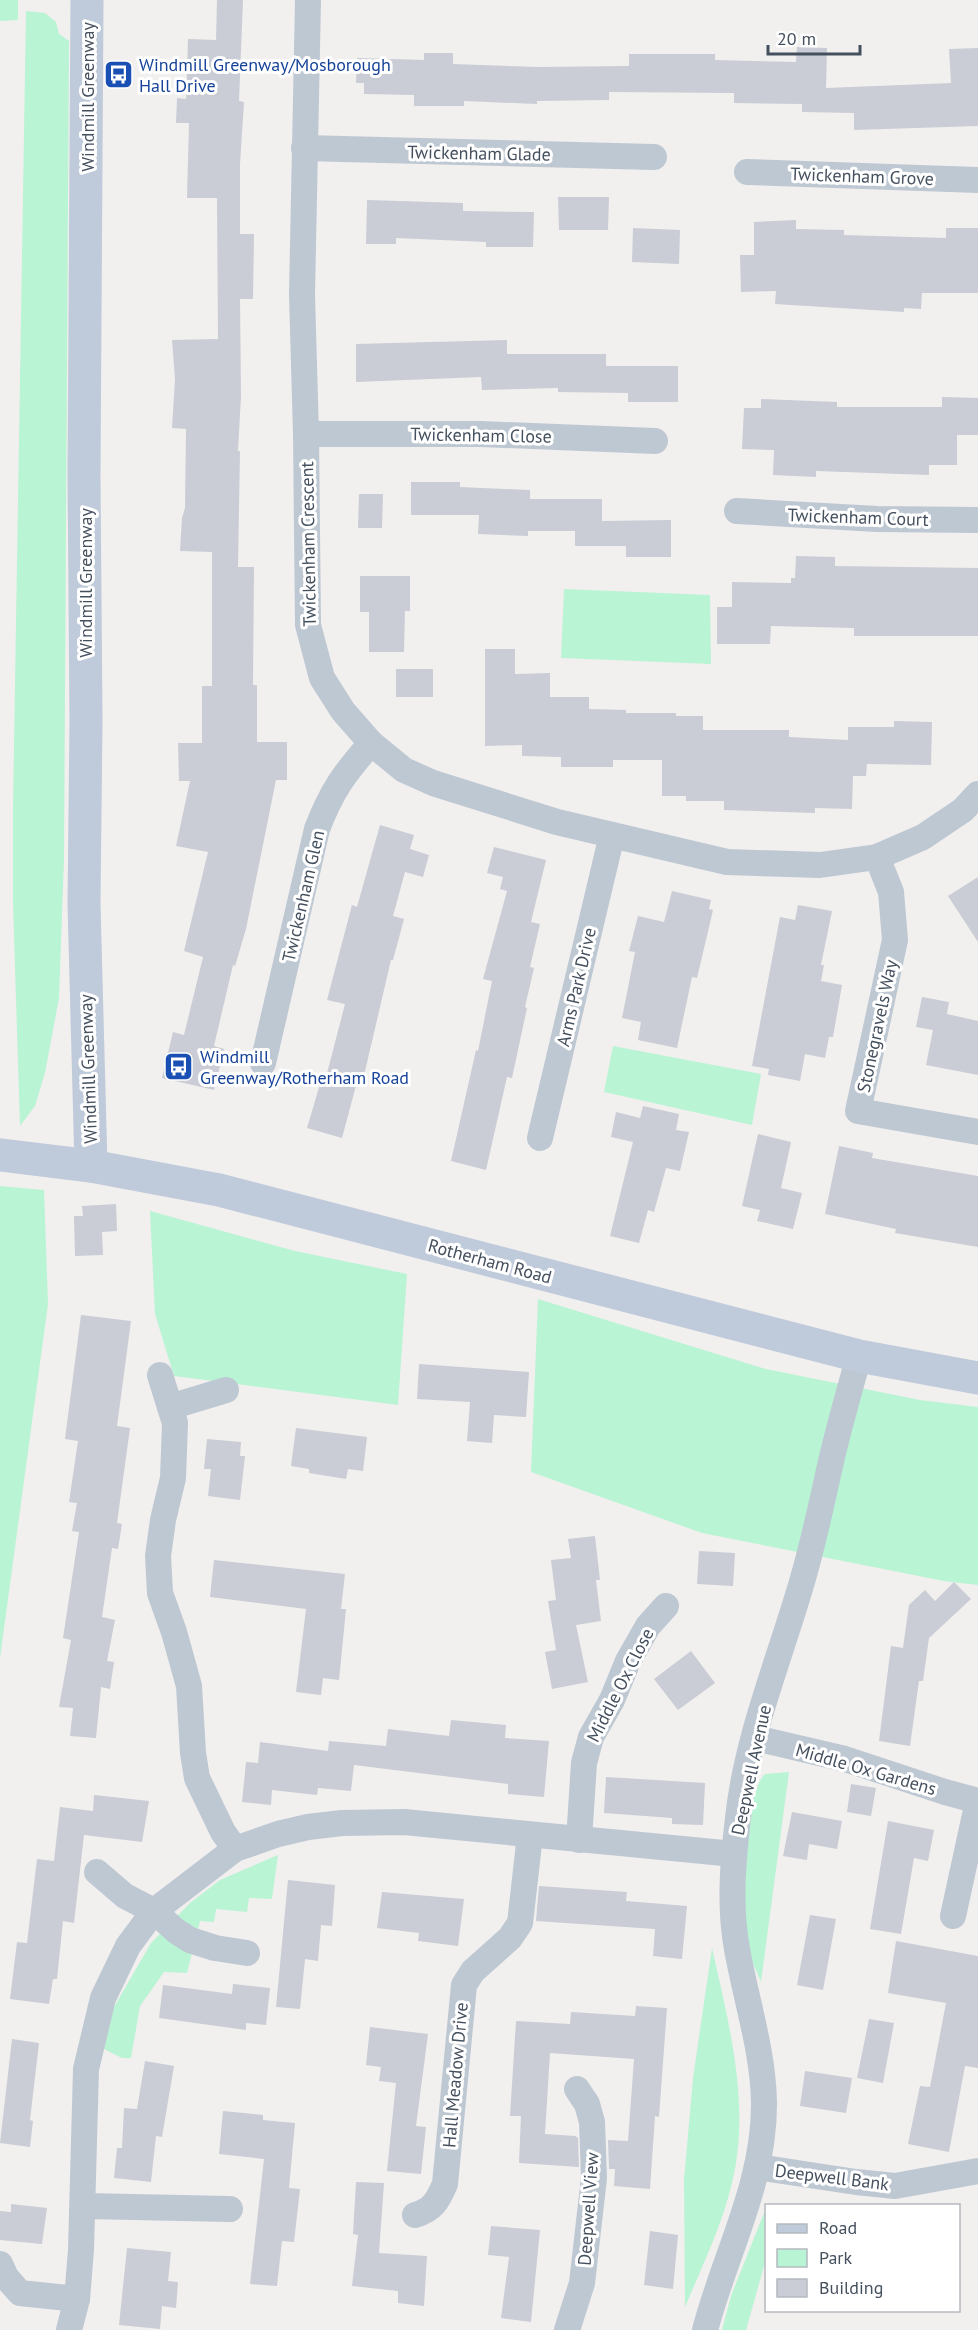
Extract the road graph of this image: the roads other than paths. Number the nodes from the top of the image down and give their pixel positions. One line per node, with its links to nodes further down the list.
1 (87, 0): 19 (street, Windmill Greenway)
2 (308, 0): 3 (street, Twickenham Crescent)
3 (304, 148): 4 (street, Twickenham Glade); 7 (street, Twickenham Crescent)
4 (654, 157)
5 (747, 172): 6 (street, Twickenham Grove)
6 (978, 180)
7 (306, 434): 8 (street, Twickenham Close); 11 (street, Twickenham Crescent)
8 (655, 441)
9 (737, 511): 10 (street, Twickenham Court)
10 (978, 520)
11 (371, 742): 13 (street, Twickenham Crescent); 15 (street, Twickenham Glen)
12 (978, 794): 14 (street, Twickenham Crescent)
13 (612, 836): 14 (street, Twickenham Crescent); 17 (street, Arms Park Drive)
14 (877, 857): 16 (street, Stonegravels Way)
15 (263, 1063)
16 (978, 1132)
17 (540, 1138)
18 (0, 1155): 19 (street, Rotherham Road)
19 (91, 1166): 20 (street, Rotherham Road)
20 (858, 1356): 22 (street, Rotherham Road); 26 (street, Deepwell Avenue)
21 (160, 1375): 24 (street)
22 (978, 1378)
23 (226, 1390): 24 (street)
24 (170, 1407): 30 (street)
25 (666, 1606): 29 (street, Middle Ox Close)
26 (755, 1738): 27 (street, Middle Ox Gardens); 31 (street, Deepwell Avenue)
27 (978, 1801): 34 (street, Middle Ox Gardens)
28 (530, 1835): 29 (street); 30 (street); 41 (street, Hall Meadow Drive)
29 (579, 1840): 31 (street)
30 (235, 1849): 33 (street)
31 (734, 1854): 37 (street, Deepwell Avenue)
32 (97, 1872): 33 (street)
33 (154, 1911): 35 (street); 39 (street)
34 (953, 1916)
35 (247, 1953)
36 (577, 2089): 45 (street, Deepwell View)
37 (757, 2167): 38 (street, Deepwell Bank); 46 (street, Deepwell Avenue)
38 (978, 2171)
39 (84, 2206): 40 (street); 43 (street)
40 (230, 2209)
41 (416, 2215)
42 (0, 2264): 43 (street)
43 (77, 2299): 44 (street)
44 (69, 2330)
45 (567, 2330)
46 (705, 2330)

